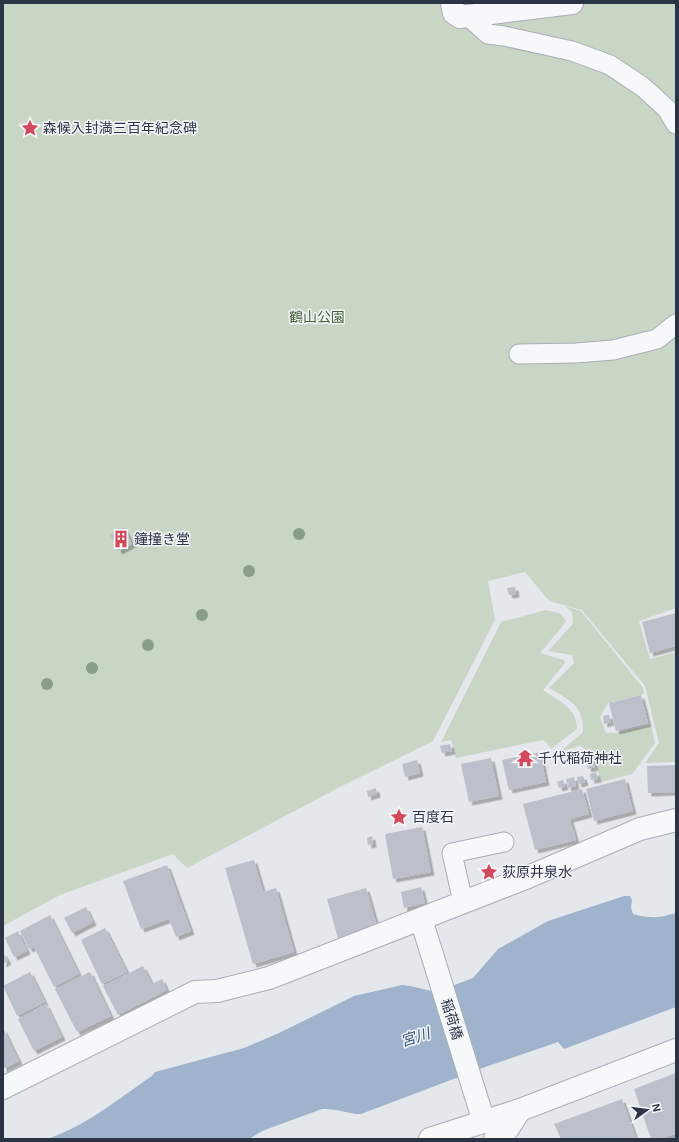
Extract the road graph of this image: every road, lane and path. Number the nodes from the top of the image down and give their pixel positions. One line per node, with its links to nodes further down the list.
1 (452, 3): 3 (street)
2 (572, 3): 3 (street)
3 (469, 17): 4 (lane)
4 (676, 124)
5 (676, 324): 6 (lane)
6 (519, 354)
7 (676, 820): 9 (street)
8 (504, 842): 9 (lane)
9 (463, 902): 10 (street)
10 (422, 922): 12 (street); 13 (street, 稲荷橋)
11 (676, 1050): 13 (street)
12 (3, 1088)
13 (487, 1125): 14 (street)
14 (430, 1139)

